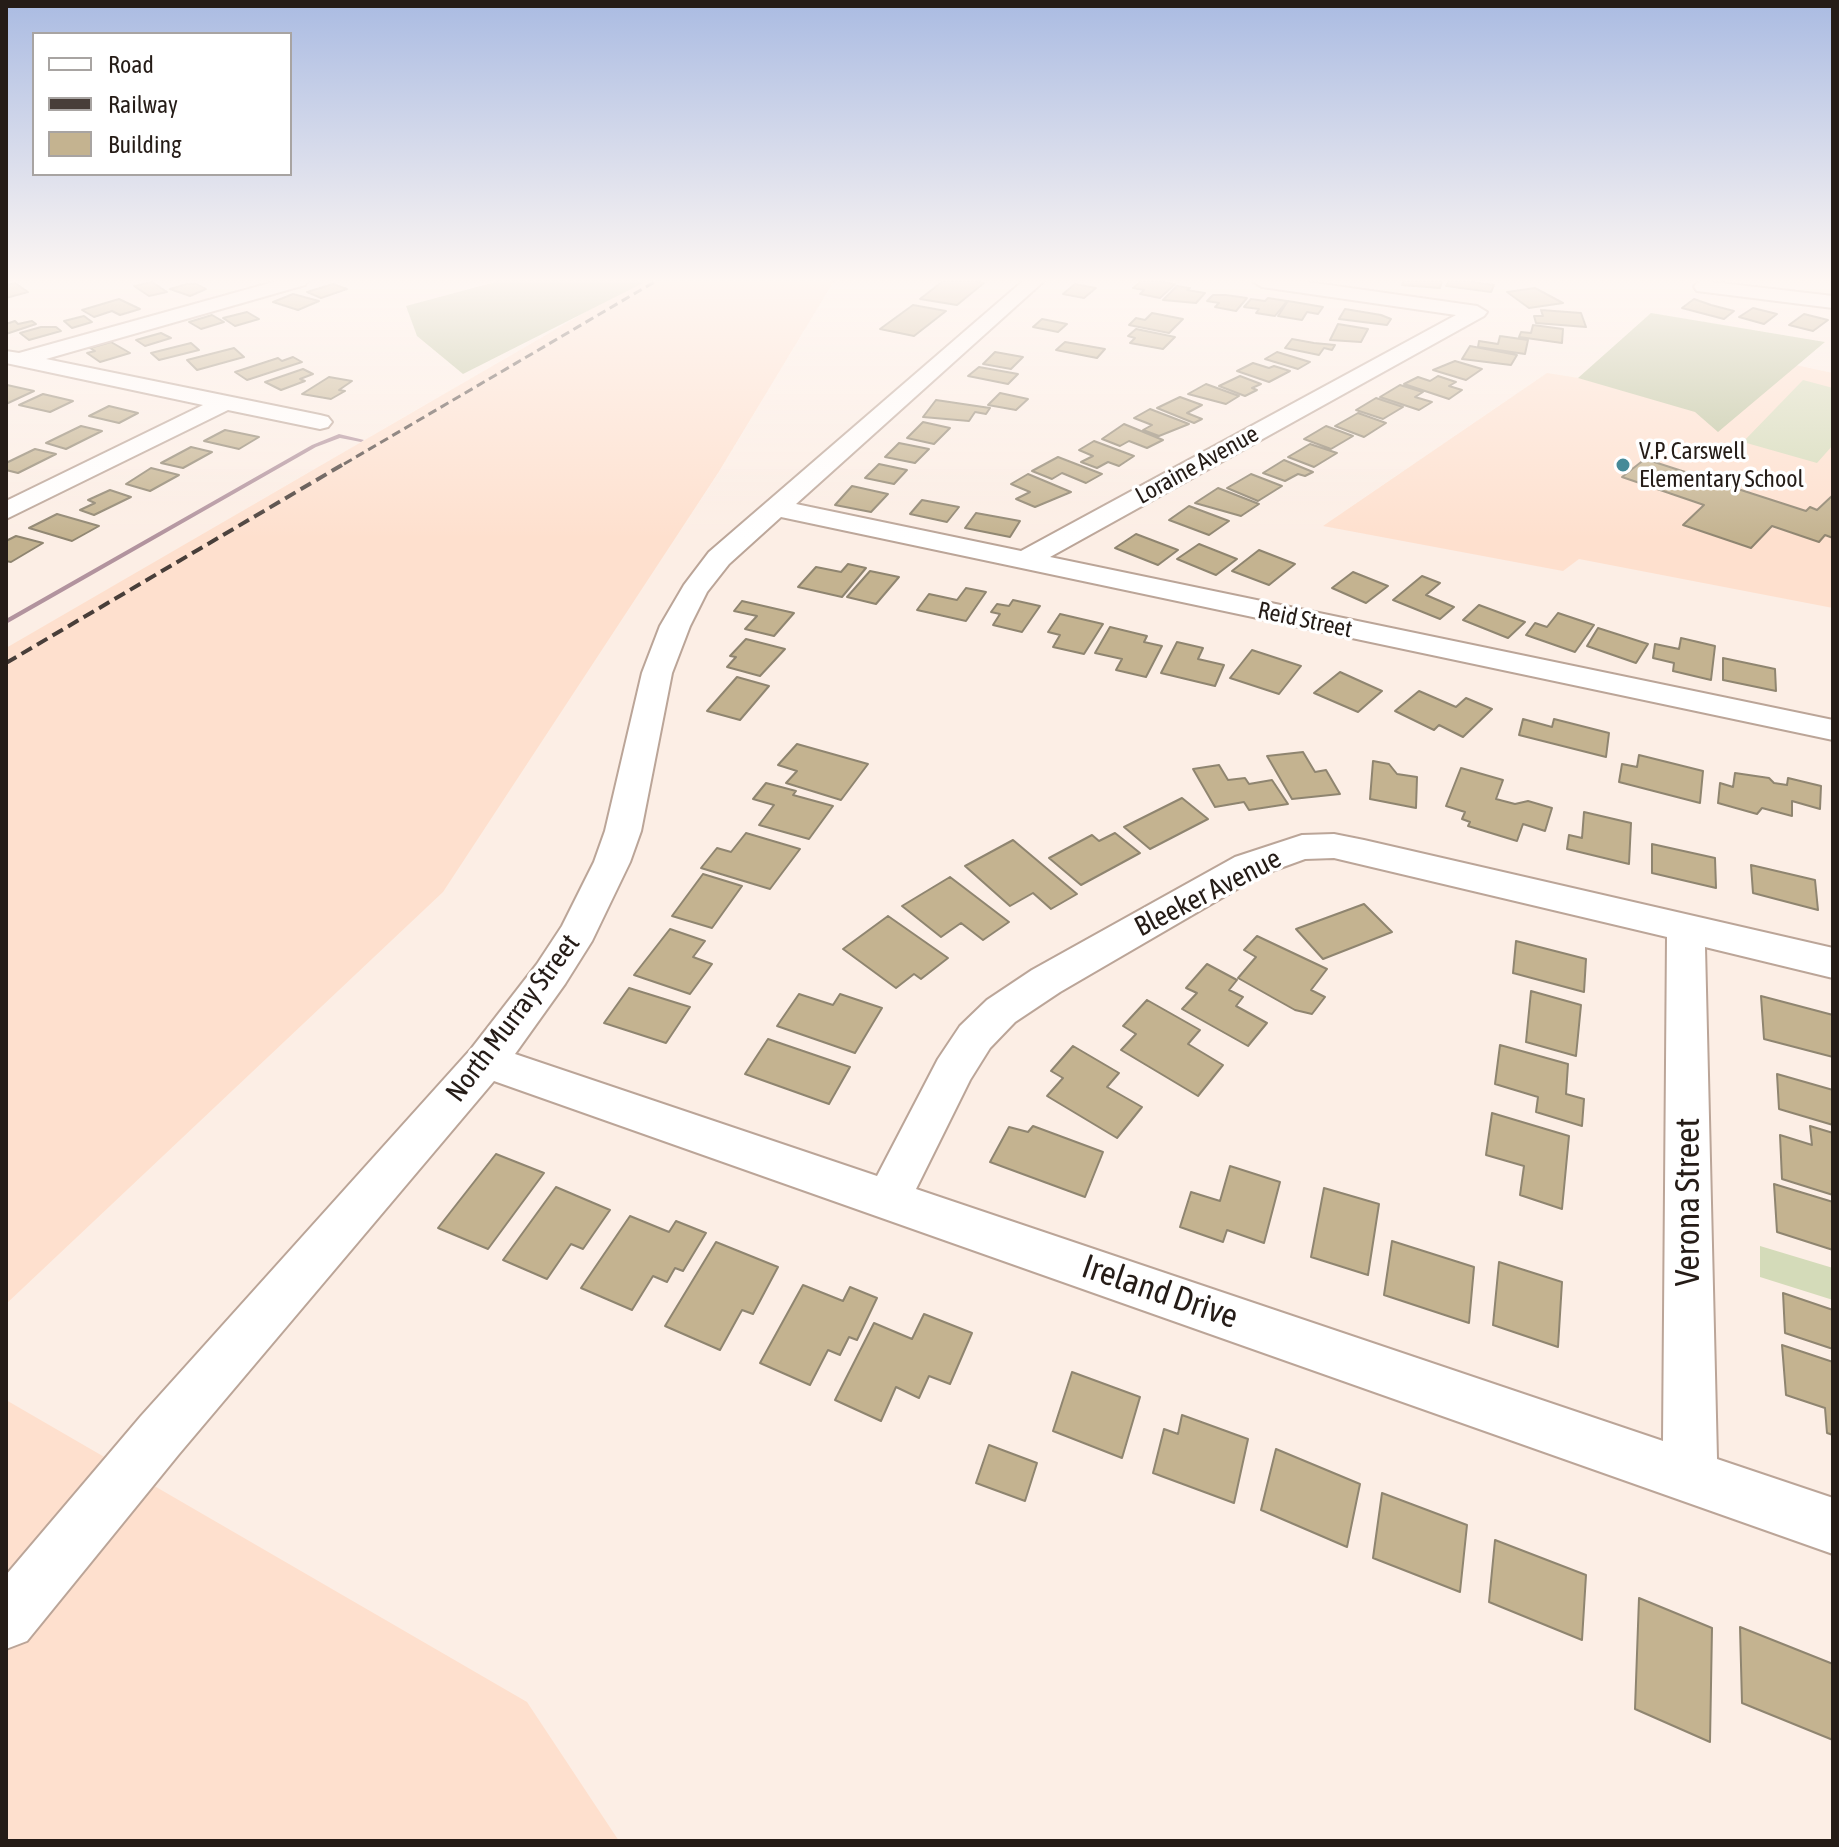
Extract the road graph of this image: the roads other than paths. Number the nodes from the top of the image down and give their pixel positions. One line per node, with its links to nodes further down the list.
1 (55, 367): 4 (street)
2 (936, 367): 6 (street, North Murray Street)
3 (1376, 367): 8 (street, Loraine Avenue)
4 (224, 403): 5 (street); 7 (street)
5 (320, 422)
6 (777, 508): 8 (street, Reid Street); 12 (street, North Murray Street)
7 (6, 511)
8 (1023, 561): 9 (street, Reid Street)
9 (1833, 730)
10 (1686, 929): 11 (street, Bleeker Avenue); 13 (street, Bleeker Avenue); 14 (street, Verona Street)
11 (1833, 963)
12 (486, 1061): 13 (street, Ireland Drive); 16 (street, North Murray Street)
13 (889, 1198): 14 (street, Ireland Drive)
14 (1690, 1474): 15 (street, Ireland Drive)
15 (1833, 1526)
16 (6, 1620)

